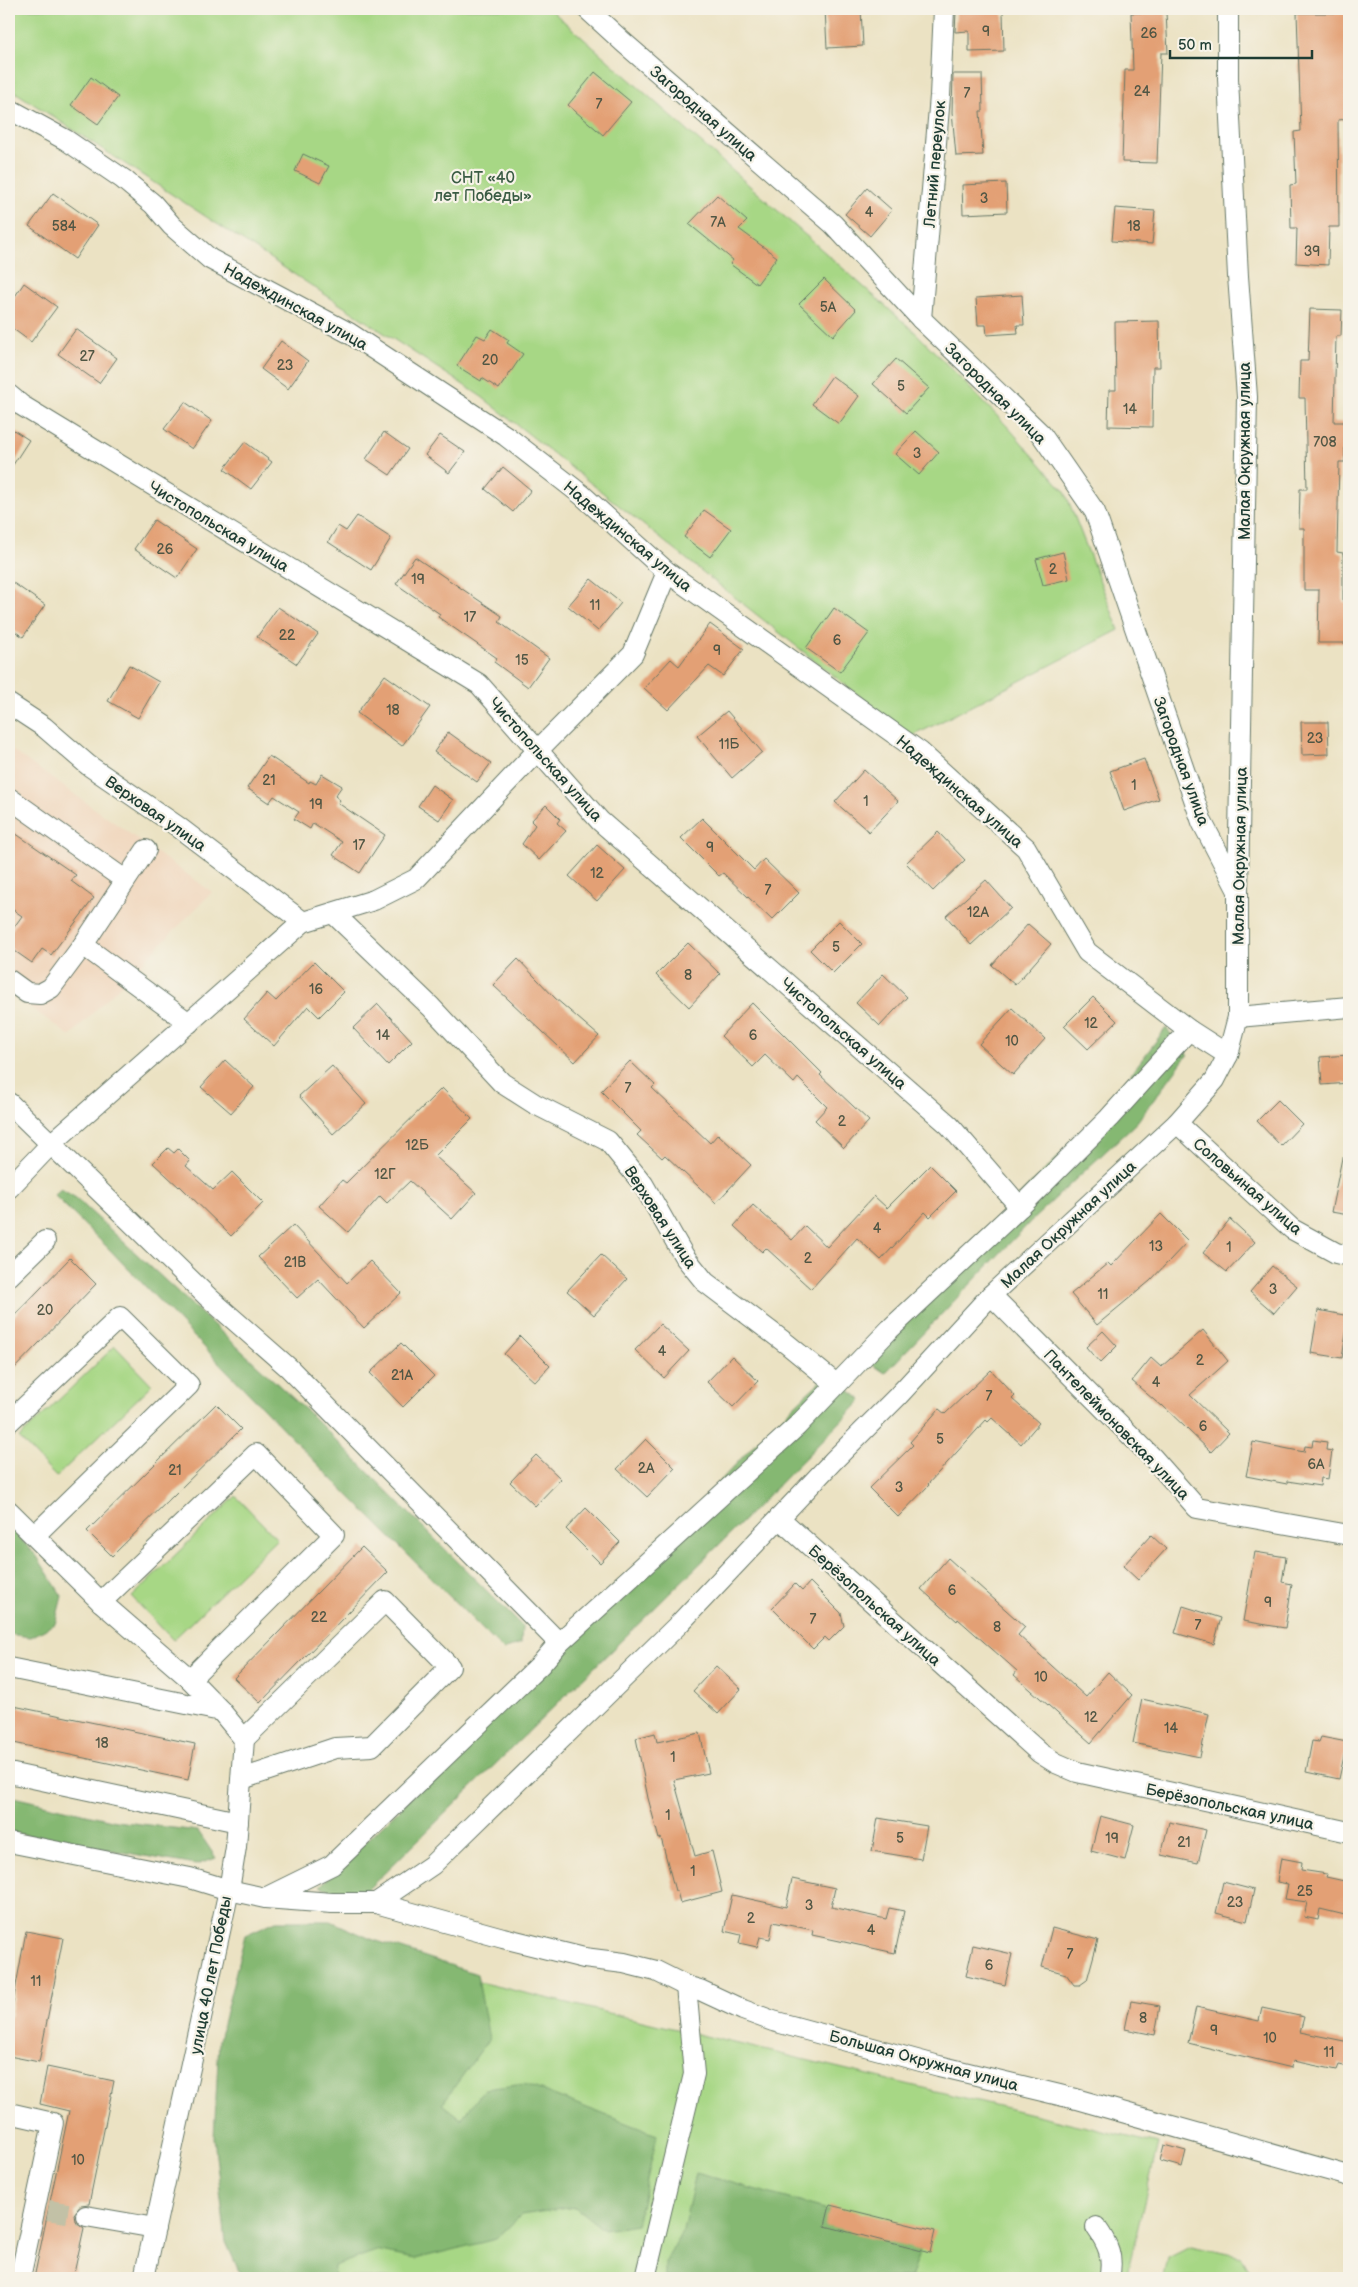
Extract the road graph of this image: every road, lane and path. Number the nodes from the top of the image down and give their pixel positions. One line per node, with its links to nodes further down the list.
1 (587, 9): 5 (street, Загородная улица)
2 (944, 9): 5 (street, Летний переулок)
3 (1228, 9): 13 (street, Малая Окружная улица)
4 (9, 109): 7 (street, Надеждинская улица)
5 (921, 319): 13 (street, Загородная улица)
6 (9, 395): 9 (street, Чистопольская улица)
7 (667, 572): 9 (street); 21 (street, Надеждинская улица)
8 (9, 704): 15 (street, Верховая улица)
9 (538, 750): 14 (street); 27 (street, Чистопольская улица)
10 (9, 798): 12 (street)
11 (146, 850): 12 (street)
12 (125, 880): 16 (street)
13 (1238, 891): 19 (street, Малая Окружная улица)
14 (334, 912): 15 (street); 32 (street, Верховая улица)
15 (303, 922): 20 (street)
16 (83, 945): 17 (street); 20 (street)
17 (9, 980)
18 (1349, 1008): 19 (street)
19 (1238, 1017): 22 (street, Малая Окружная улица)
20 (189, 1023): 25 (street)
21 (1189, 1030): 22 (street, Надеждинская улица); 27 (street)
22 (1228, 1055): 24 (street, Малая Окружная улица)
23 (9, 1103): 25 (street)
24 (1177, 1123): 29 (street, Соловьиная улица); 31 (street, Малая Окружная улица)
25 (51, 1144): 26 (street); 39 (street)
26 (9, 1188)
27 (1020, 1207): 32 (street)
28 (45, 1241): 30 (street)
29 (1349, 1256)
30 (9, 1276)
31 (991, 1295): 35 (street, Малая Окружная улица); 37 (street, Пантелеймоновская улица)
32 (836, 1384): 39 (street)
33 (9, 1422): 36 (street)
34 (9, 1511): 36 (street)
35 (779, 1518): 47 (street, Берёзопольская улица); 51 (street)
36 (35, 1535): 38 (street)
37 (1349, 1535)
38 (102, 1602): 41 (street); 41 (street)
39 (559, 1643): 50 (street)
40 (9, 1668): 42 (street)
41 (190, 1679): 42 (street)
42 (221, 1711): 43 (street)
43 (244, 1740): 45 (street); 45 (street)
44 (9, 1773): 46 (street)
45 (242, 1779): 46 (street)
46 (238, 1822): 49 (street)
47 (1349, 1832)
48 (9, 1842): 49 (street, улица 40 лет Победы)
49 (229, 1890): 50 (street, Большая Окружная улица); 57 (street, улица 40 лет Победы)
50 (265, 1898): 51 (street, Большая Окружная улица)
51 (376, 1903): 52 (street, Большая Окружная улица)
52 (686, 1986): 54 (street, Большая Окружная улица); 60 (street)
53 (9, 2113): 58 (street)
54 (1349, 2176)
55 (86, 2216): 57 (street)
56 (1096, 2227): 61 (street)
57 (156, 2228): 59 (street, улица 40 лет Победы)
58 (20, 2278)
59 (144, 2278)
60 (645, 2278)
61 (1109, 2278)

